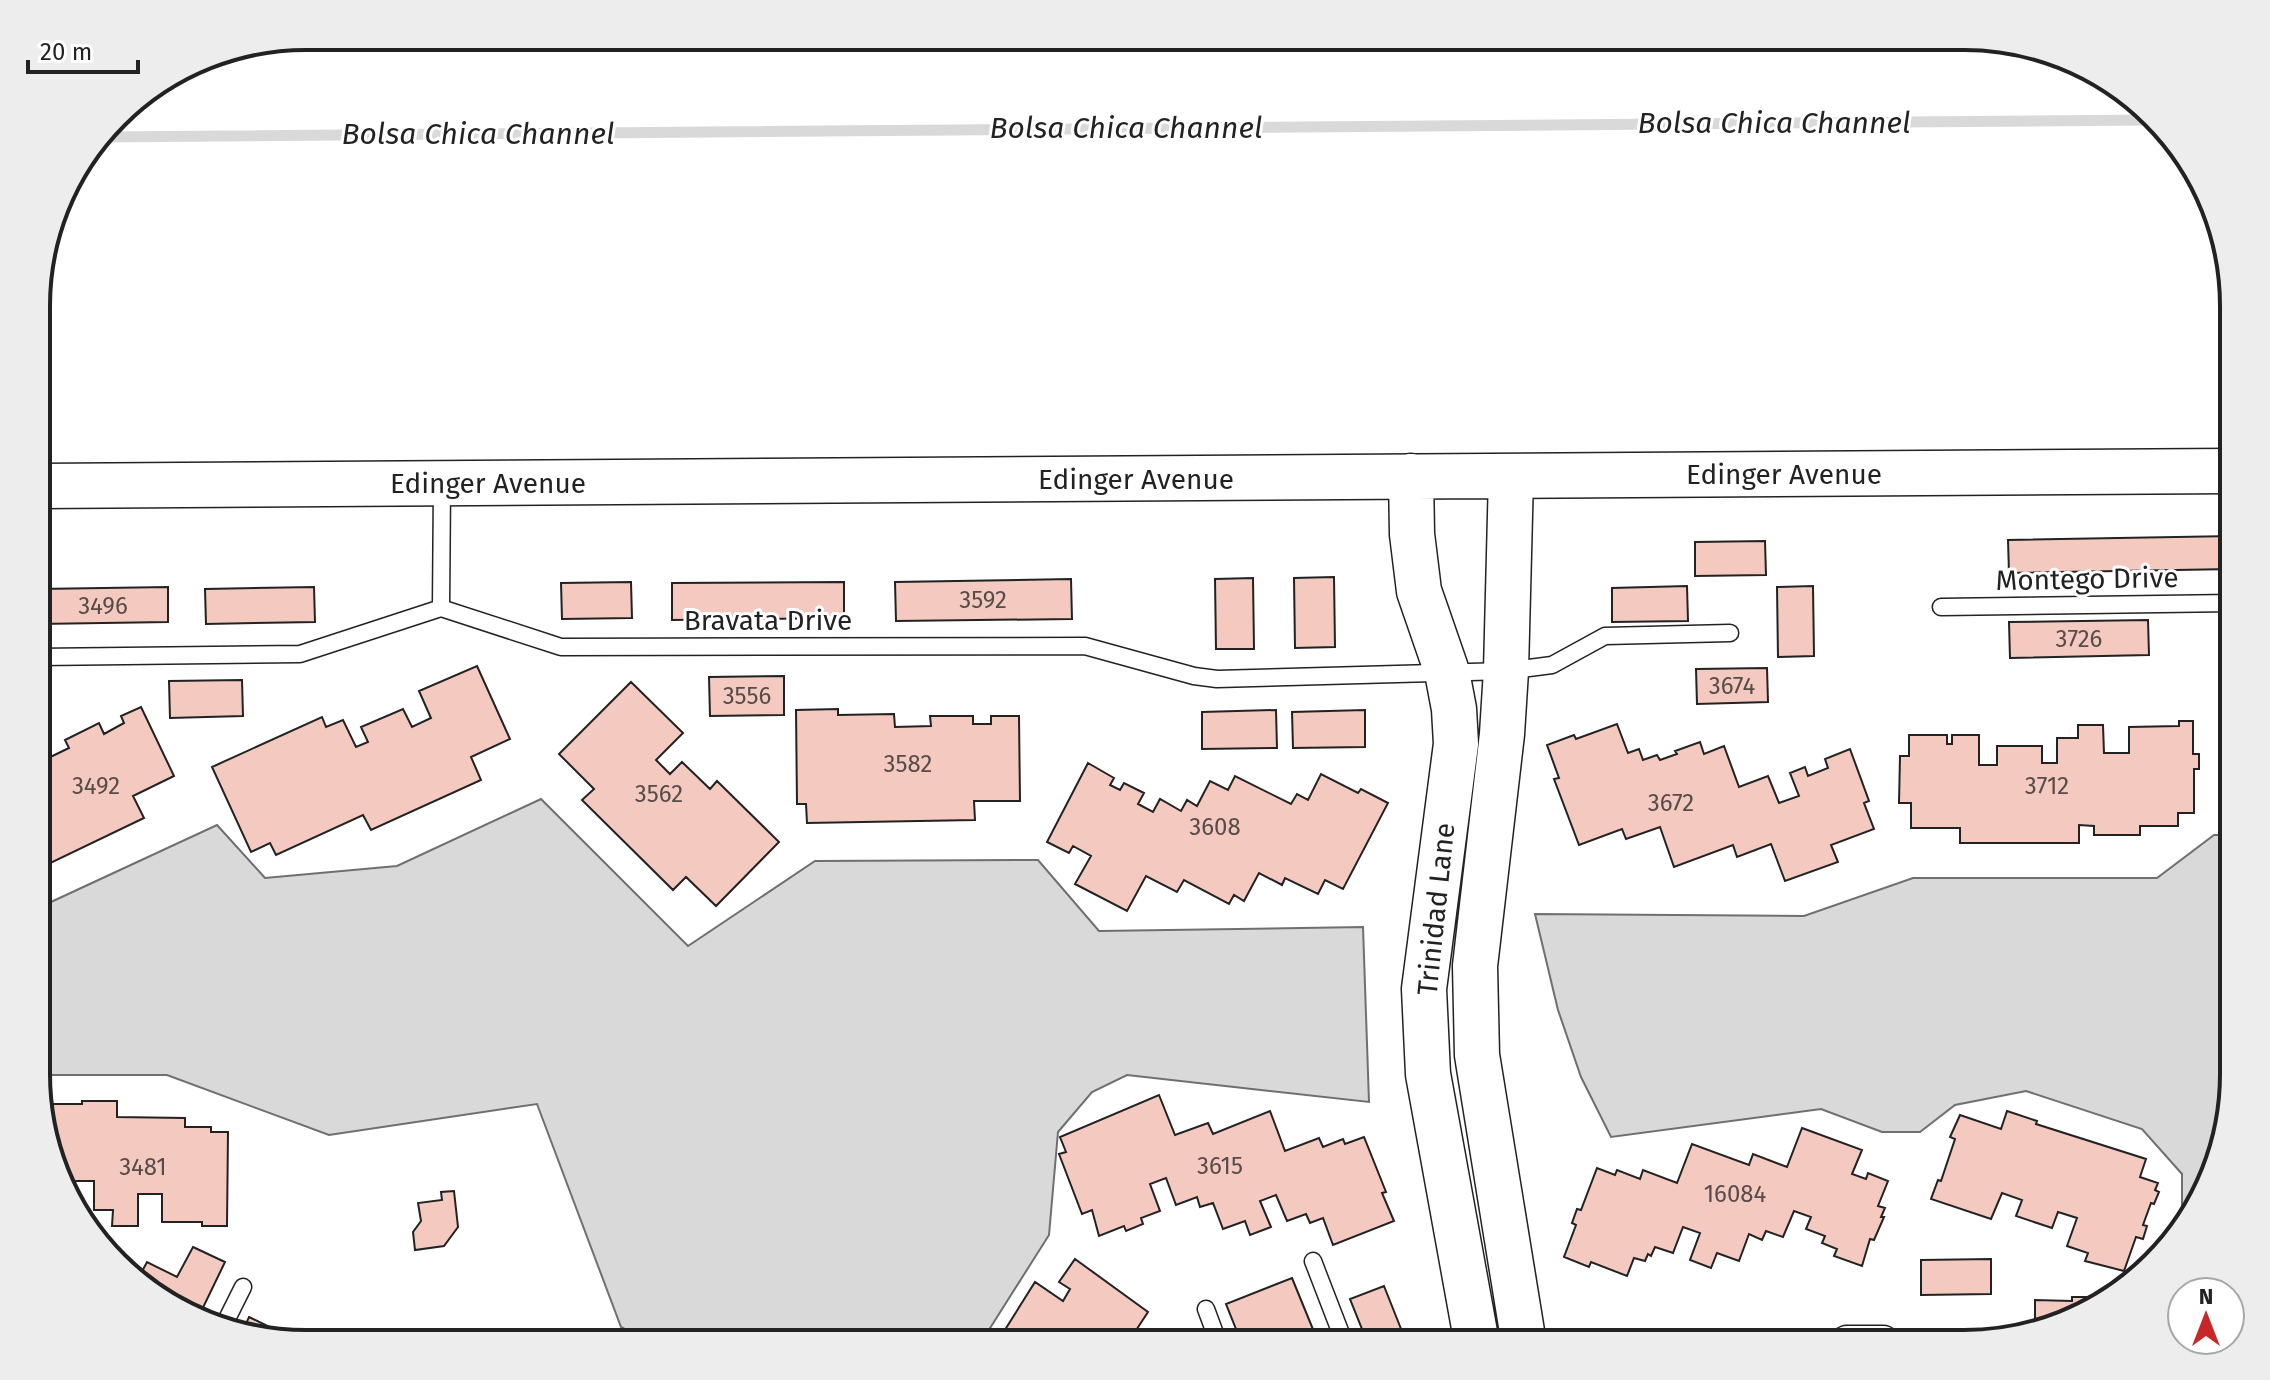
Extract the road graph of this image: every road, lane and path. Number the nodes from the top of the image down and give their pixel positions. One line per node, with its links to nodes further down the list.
1 (2219, 471): 3 (street, Edinger Avenue)
2 (1411, 476): 3 (street, Edinger Avenue); 4 (street, Edinger Avenue); 12 (street, Trinidad Lane)
3 (1511, 476): 11 (street, Trinidad Lane)
4 (442, 483): 5 (street, Edinger Avenue); 8 (lane)
5 (50, 486)
6 (2219, 603): 7 (lane, Montego Drive)
7 (1941, 607)
8 (441, 608): 10 (lane); 12 (lane, Bravata Drive)
9 (1730, 633): 11 (lane, Bravata Drive)
10 (50, 657)
11 (1506, 671): 12 (lane, Bravata Drive); 20 (street, Trinidad Lane)
12 (1447, 672): 19 (street, Trinidad Lane)
13 (1313, 1261): 18 (lane)
14 (243, 1287): 16 (lane)
15 (1206, 1309): 17 (lane)
16 (228, 1317)
17 (1214, 1329)
18 (1339, 1329)
19 (1474, 1329)
20 (1522, 1329)

